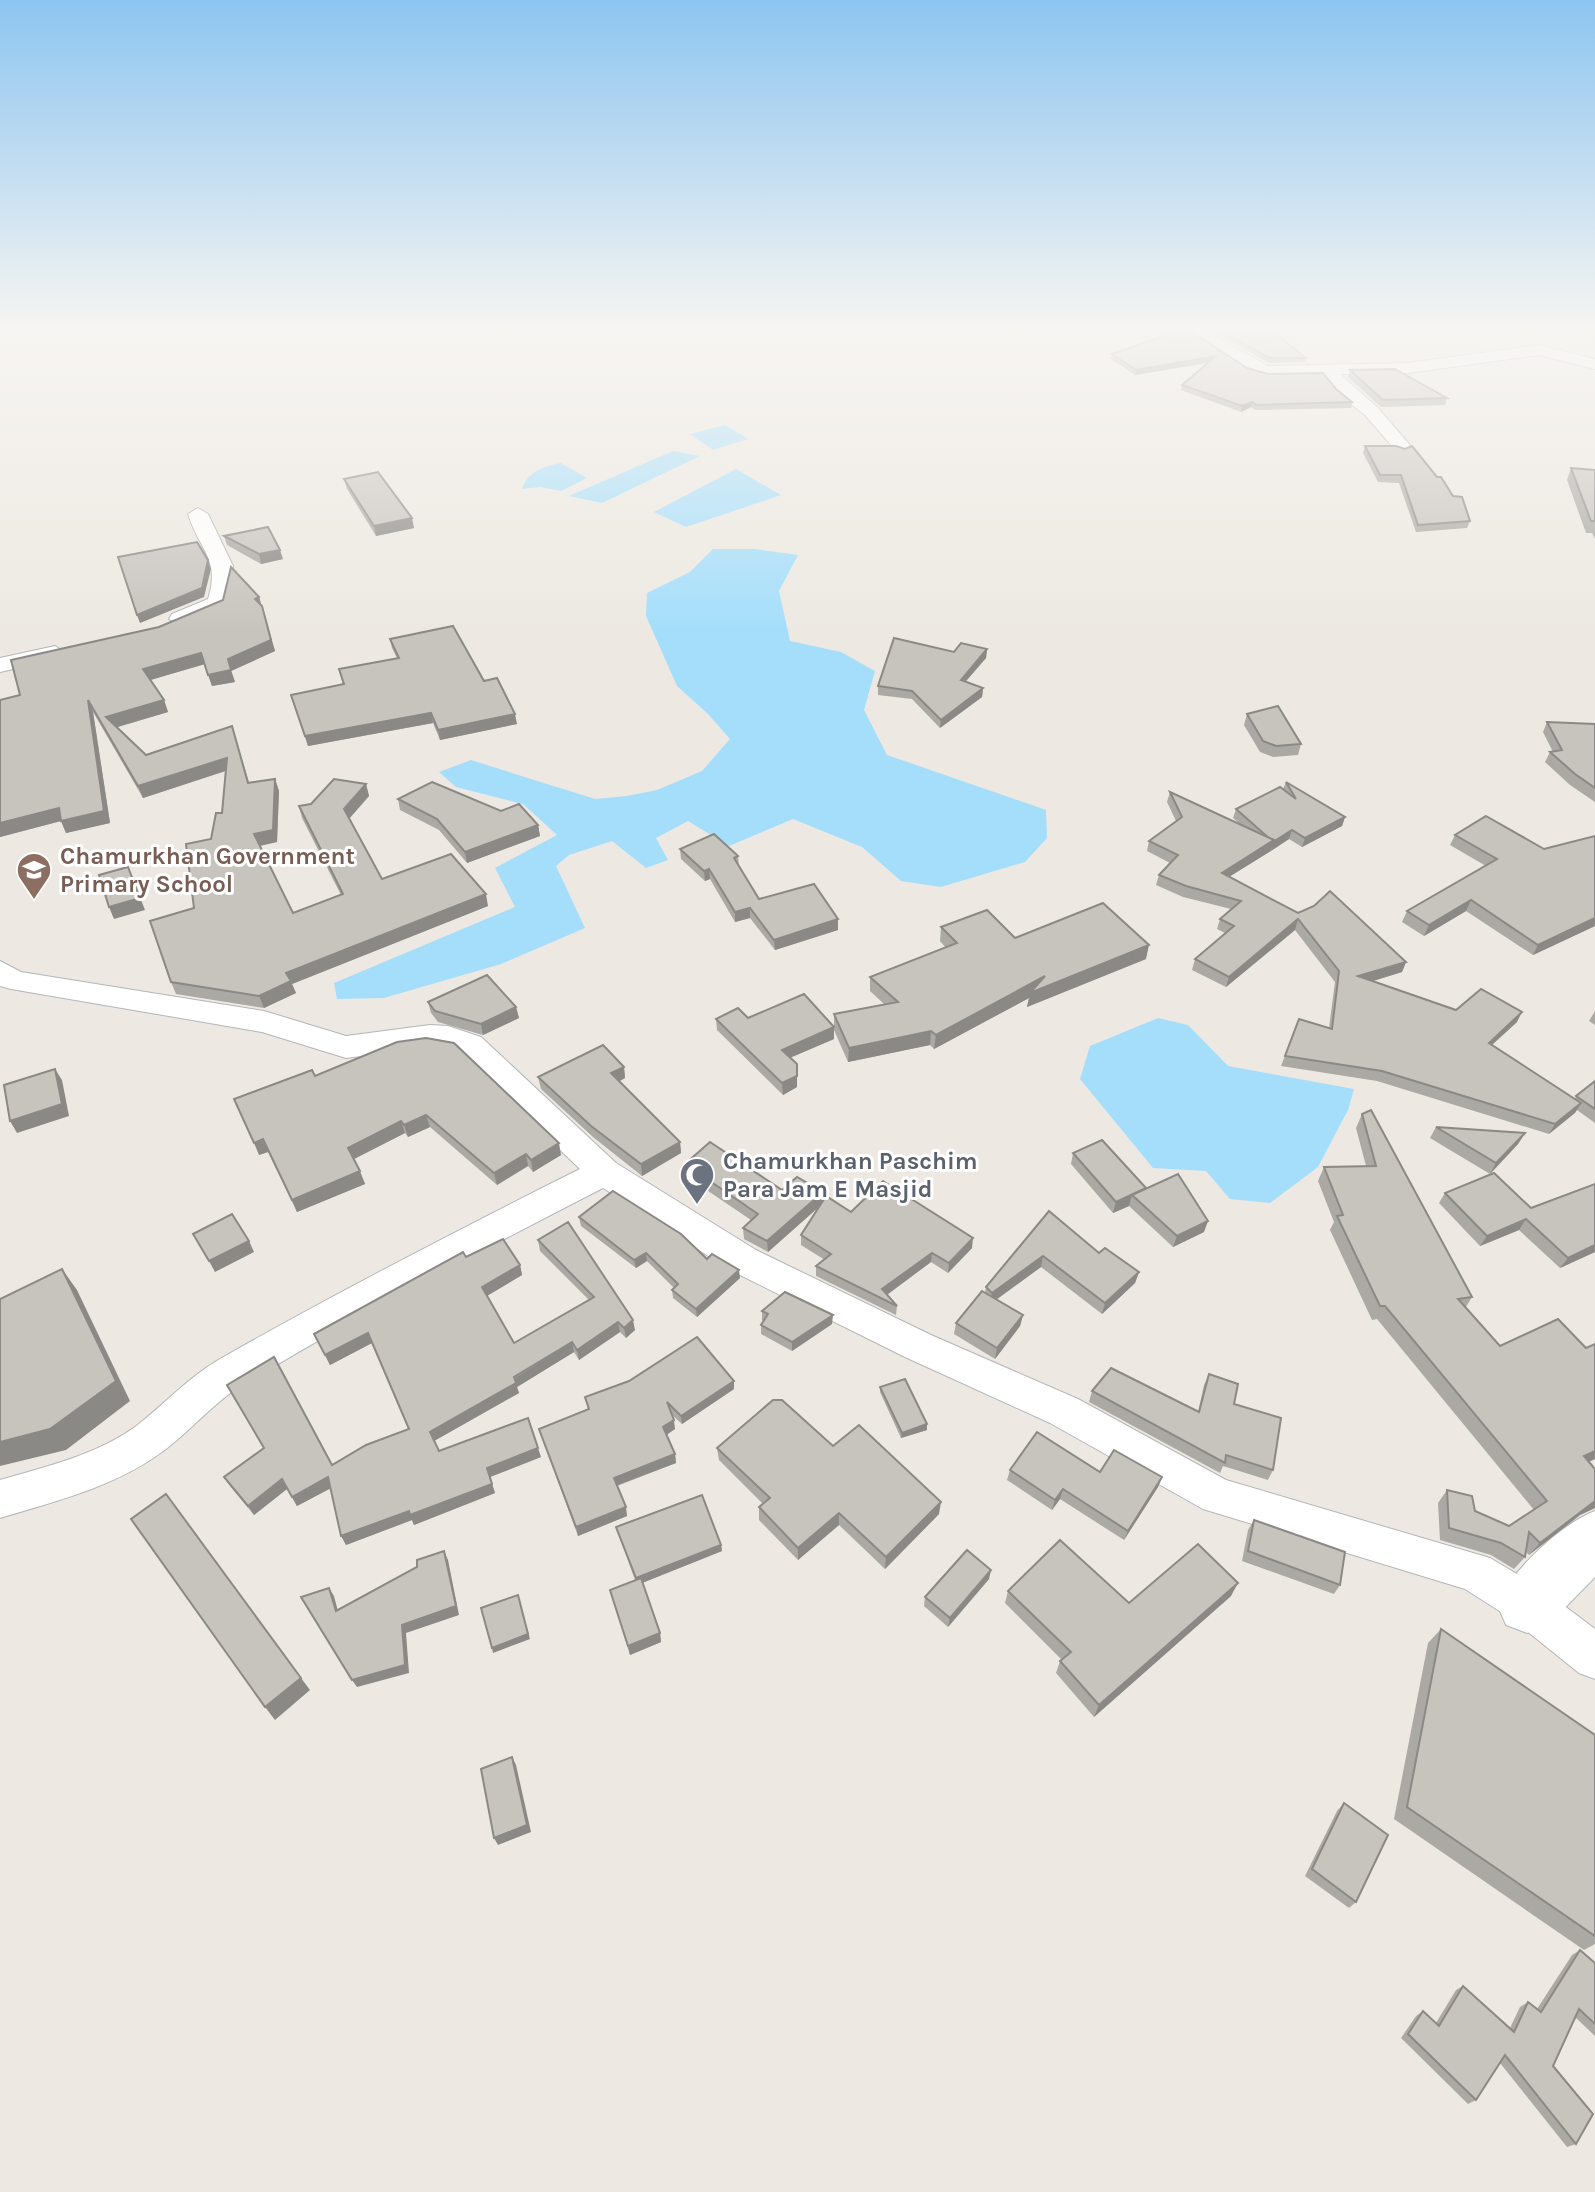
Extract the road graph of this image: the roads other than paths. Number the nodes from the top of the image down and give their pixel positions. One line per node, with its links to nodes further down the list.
1 (1387, 429): 2 (street)
2 (1403, 448)
3 (198, 514): 4 (street)
4 (154, 630)
5 (72, 650): 6 (street)
6 (0, 665)
7 (0, 971): 8 (street)
8 (604, 1172): 9 (street); 11 (street)
9 (0, 1499)
10 (1595, 1538): 11 (street)
11 (1527, 1604): 12 (street)
12 (1595, 1657)

